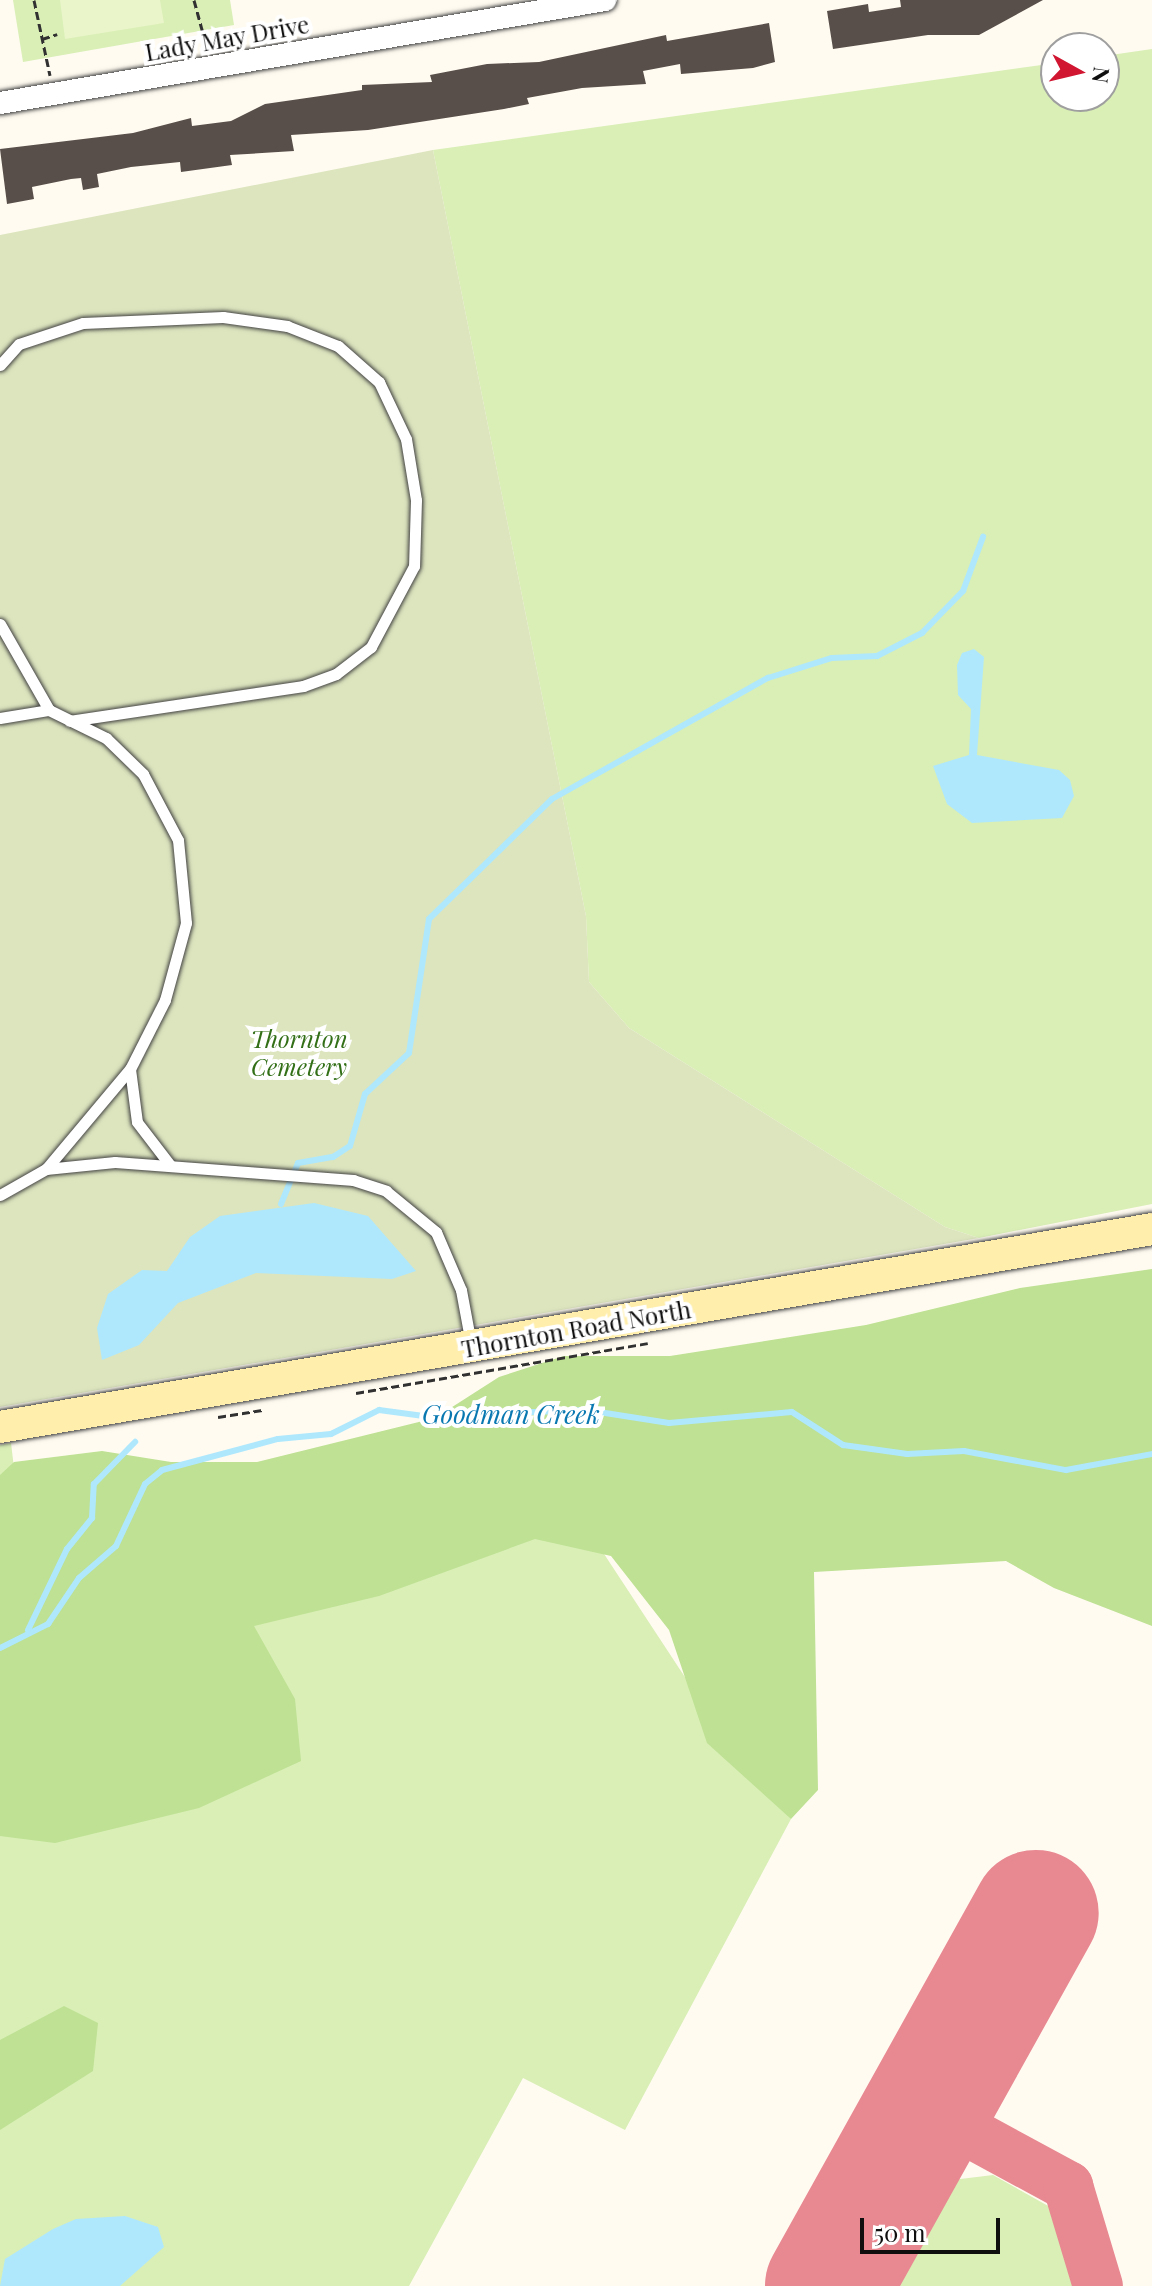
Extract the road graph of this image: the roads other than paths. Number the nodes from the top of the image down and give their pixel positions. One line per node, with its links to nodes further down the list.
1 (605, 0): 2 (street, Lady May Drive)
2 (504, 8): 3 (street, Lady May Drive)
3 (0, 103)
4 (0, 365): 8 (lane)
5 (0, 624): 6 (lane)
6 (49, 710): 7 (lane); 8 (lane)
7 (0, 718)
8 (70, 721): 9 (lane)
9 (130, 1069): 10 (lane); 11 (lane)
10 (170, 1165): 11 (lane); 14 (lane)
11 (46, 1169): 12 (lane)
12 (0, 1195)
13 (1152, 1229): 14 (main road, Thornton Road North)
14 (471, 1347): 15 (main road, Thornton Road North)
15 (0, 1427)

